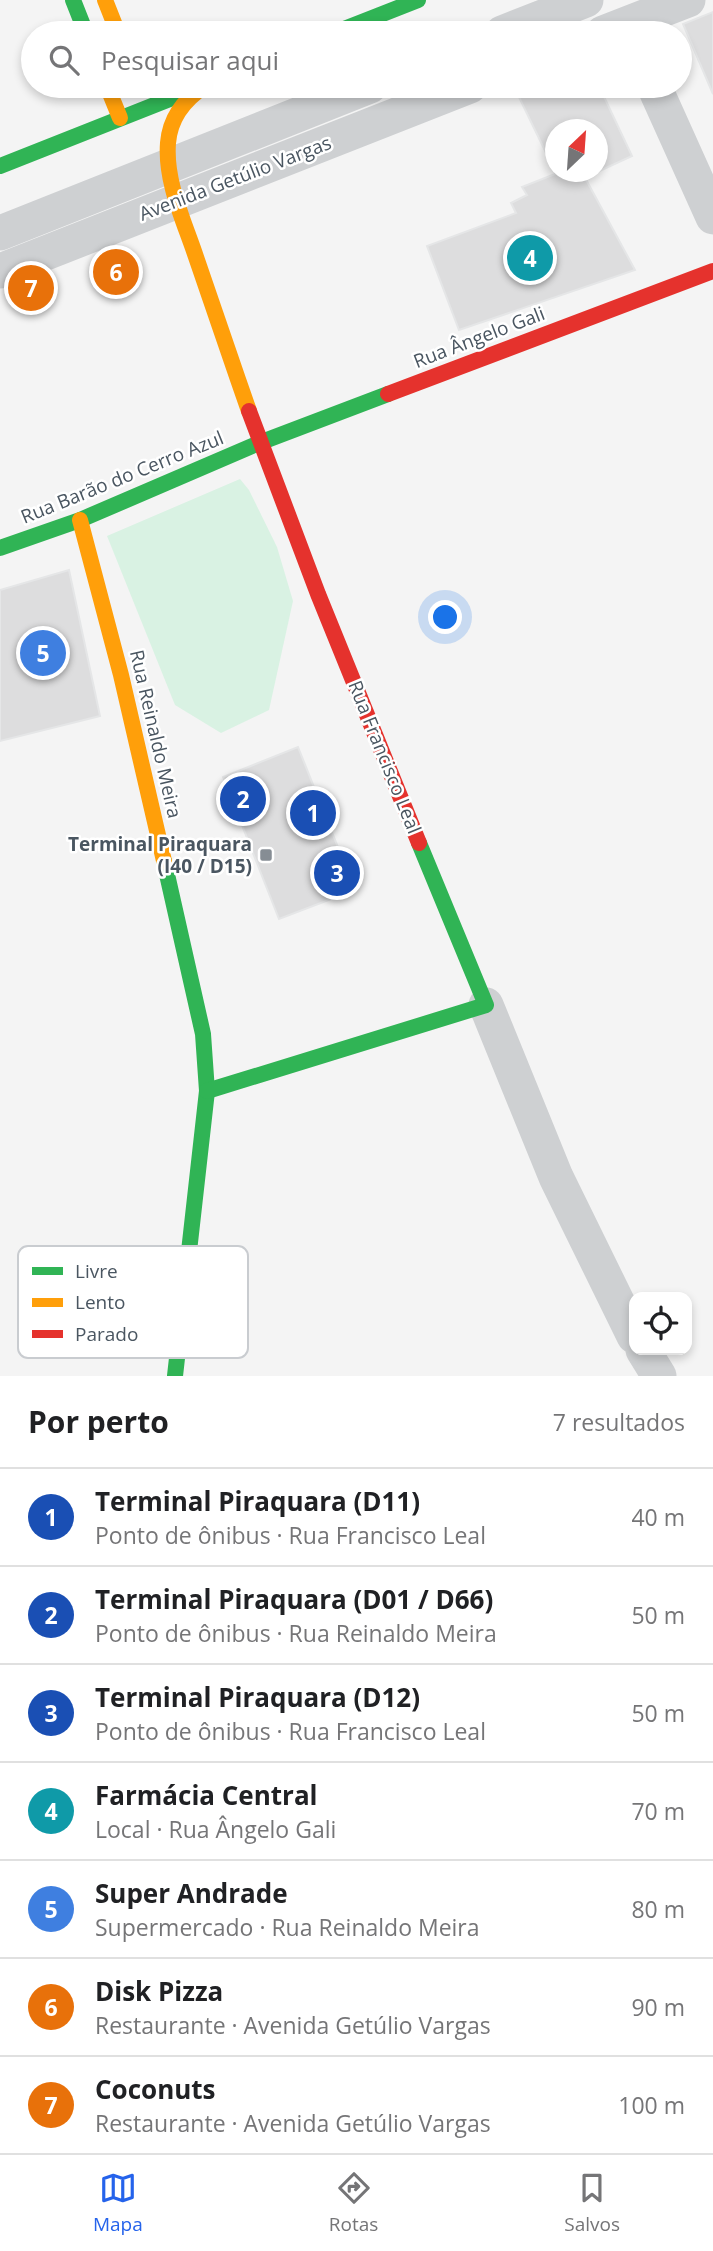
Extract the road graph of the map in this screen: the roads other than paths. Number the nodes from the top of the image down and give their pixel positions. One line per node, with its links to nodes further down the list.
1 (73, 0): 6 (street)
2 (106, 0): 7 (street)
3 (418, 0): 8 (street)
4 (586, 0): 9 (street)
5 (688, 0): 10 (street)
6 (81, 21)
7 (114, 21)
8 (365, 21)
9 (533, 21)
10 (625, 21)
11 (112, 98): 17 (street)
12 (160, 98): 17 (street)
13 (188, 98): 18 (street, Rua Francisco Leal)
14 (333, 98): 18 (street, Avenida Getúlio Vargas)
15 (439, 98): 20 (street, Avenida Getúlio Vargas)
16 (659, 98): 21 (street)
17 (123, 125): 19 (street)
18 (160, 155): 20 (street, Rua Francisco Leal); 22 (street, Avenida Getúlio Vargas)
19 (0, 166)
20 (177, 201): 23 (street, Avenida Getúlio Vargas); 25 (street, Rua Francisco Leal)
21 (713, 217)
22 (0, 233)
23 (0, 271)
24 (713, 271): 25 (street, Rua Ângelo Gali)
25 (259, 443): 26 (street, Rua Barão do Cerro Azul); 28 (street, Rua Francisco Leal)
26 (80, 520): 27 (street, Rua Barão do Cerro Azul); 29 (street, Rua Reinaldo Meira)
27 (0, 548)
28 (486, 1005): 29 (street); 31 (street, Rua Francisco Leal)
29 (207, 1091): 30 (street, Rua Reinaldo Meira)
30 (190, 1246)
31 (629, 1326)
32 (646, 1355): 35 (street)
33 (177, 1358): 34 (street, Rua Reinaldo Meira)
34 (175, 1376)
35 (659, 1376)

